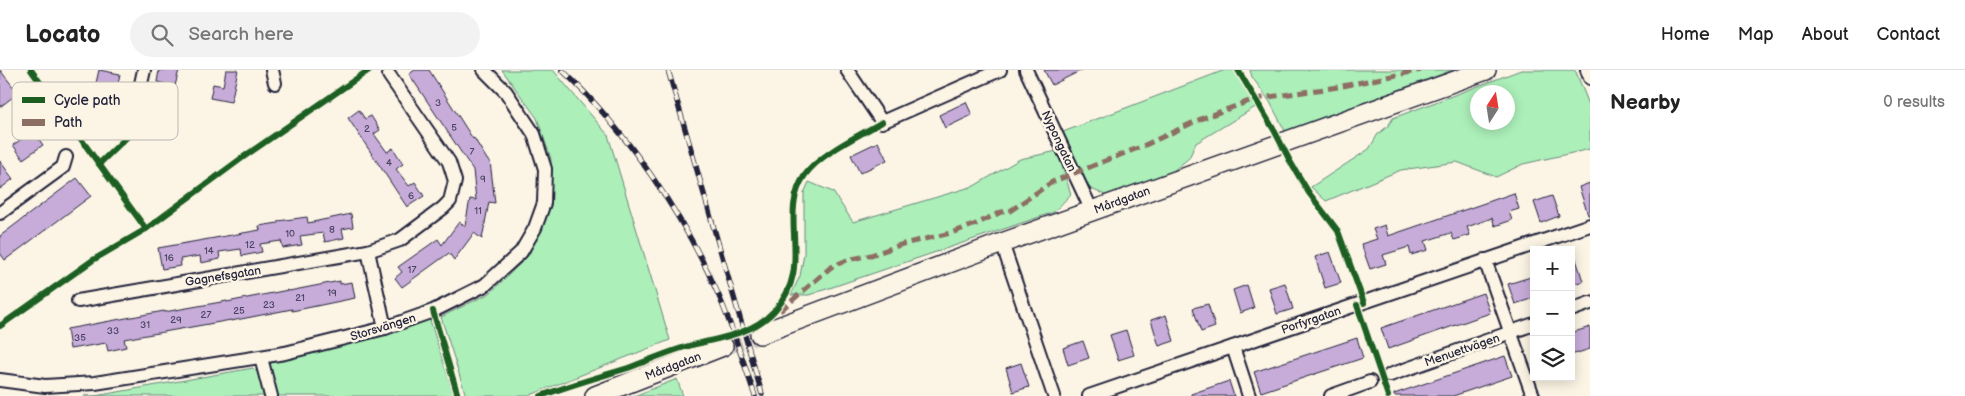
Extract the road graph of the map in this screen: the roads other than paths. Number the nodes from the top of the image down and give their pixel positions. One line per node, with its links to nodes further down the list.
1 (272, 70): 10 (street)
2 (484, 70): 22 (street, Storsvängen)
3 (847, 70): 4 (street)
4 (1000, 70)
5 (1026, 70): 12 (street, Nypongatan)
6 (1486, 70): 12 (street, Mårdgatan)
7 (1587, 70): 9 (street)
8 (389, 75): 16 (street, Gagnefsgatan)
9 (1590, 78)
10 (275, 83)
11 (66, 157): 13 (street)
12 (1092, 211): 15 (street, Mårdgatan)
13 (0, 213)
14 (1590, 225): 17 (street, Porfyrgatan)
15 (1002, 243): 24 (street, Mårdgatan); 33 (street)
16 (368, 251): 18 (street, Gagnefsgatan); 22 (street)
17 (1485, 260): 23 (street); 26 (street, Porfyrgatan)
18 (78, 301)
19 (1590, 303): 20 (street)
20 (1575, 309)
21 (1530, 325): 23 (street, Menuettvägen)
22 (384, 328): 27 (street, Storsvängen)
23 (1512, 332): 28 (street, Menuettvägen); 37 (street)
24 (760, 334)
25 (723, 346): 32 (street, Mårdgatan)
26 (1233, 347): 34 (street, Porfyrgatan); 35 (street)
27 (261, 358): 29 (street, Storsvängen); 31 (street)
28 (1390, 375)
29 (0, 380)
30 (1370, 382): 36 (street)
31 (270, 396)
32 (595, 396)
33 (1054, 396)
34 (1089, 396)
35 (1249, 396)
36 (1331, 396)
37 (1534, 396)

